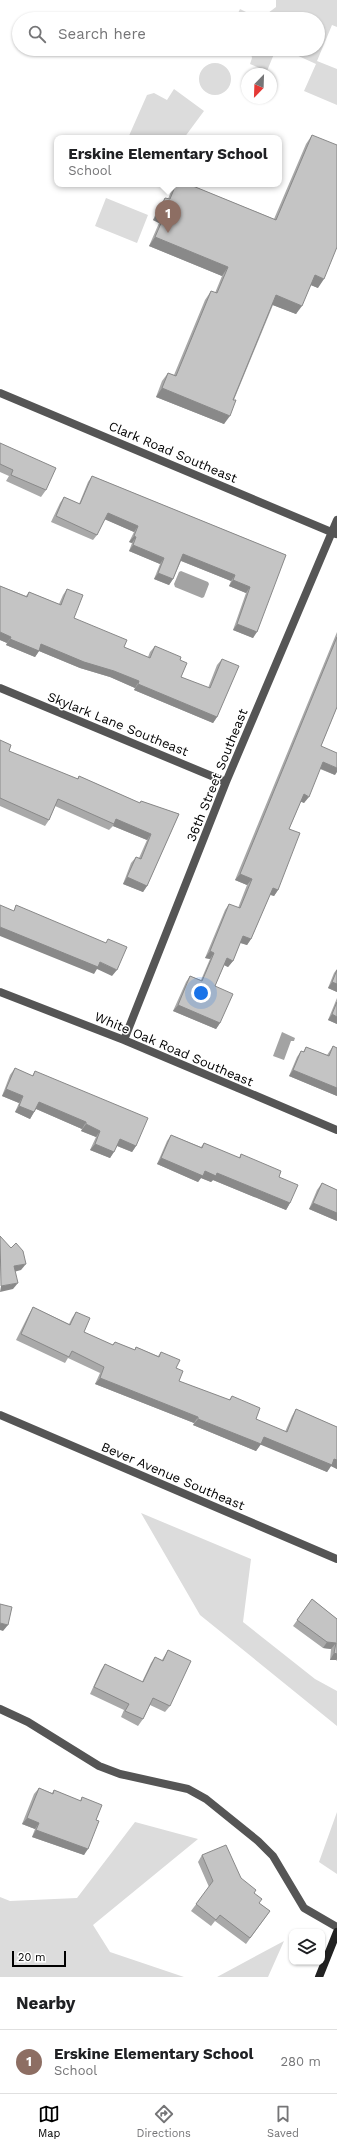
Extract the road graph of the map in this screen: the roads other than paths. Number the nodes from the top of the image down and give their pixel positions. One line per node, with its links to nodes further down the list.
1 (0, 393): 3 (street, Clark Road Southeast)
2 (337, 520): 3 (street, 36th Street Southeast)
3 (335, 533): 5 (street, 36th Street Southeast)
4 (0, 688): 5 (street, Skylark Lane Southeast)
5 (226, 782): 7 (street, 36th Street Southeast)
6 (0, 992): 7 (street, White Oak Road Southeast)
7 (124, 1040): 8 (street, White Oak Road Southeast)
8 (337, 1130)
9 (0, 1415): 10 (street, Bever Avenue Southeast)
10 (337, 1559)
11 (0, 1709): 12 (street)
12 (337, 1927)
13 (337, 1932): 14 (street)
14 (318, 1977)

